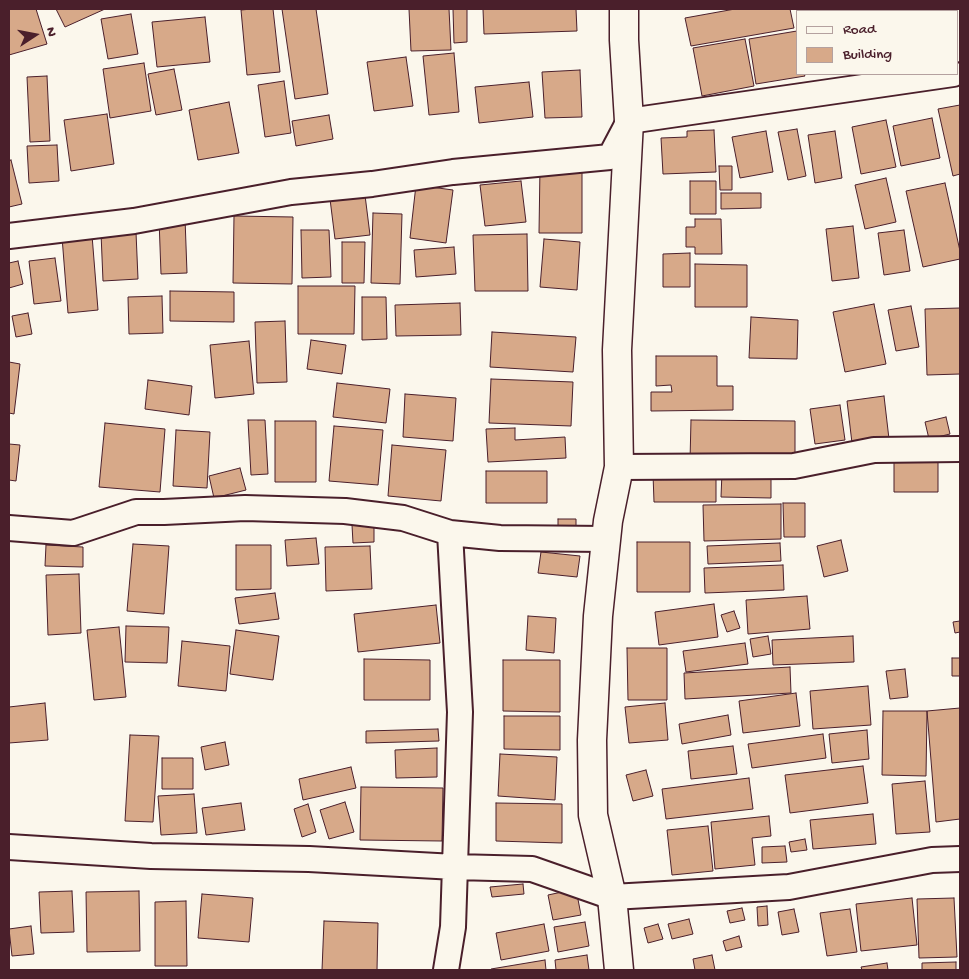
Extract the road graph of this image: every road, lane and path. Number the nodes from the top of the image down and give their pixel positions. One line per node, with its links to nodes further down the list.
1 (624, 9): 3 (street)
2 (946, 75): 3 (street)
3 (629, 121): 4 (street); 6 (street)
4 (9, 236)
5 (960, 449): 6 (street)
6 (620, 467): 9 (street)
7 (9, 528): 8 (street)
8 (450, 533): 9 (street); 12 (street)
9 (606, 539): 13 (street)
10 (9, 847): 12 (street)
11 (960, 859): 13 (street)
12 (455, 866): 13 (street); 14 (street)
13 (612, 897): 15 (street)
14 (446, 970)
15 (619, 970)

